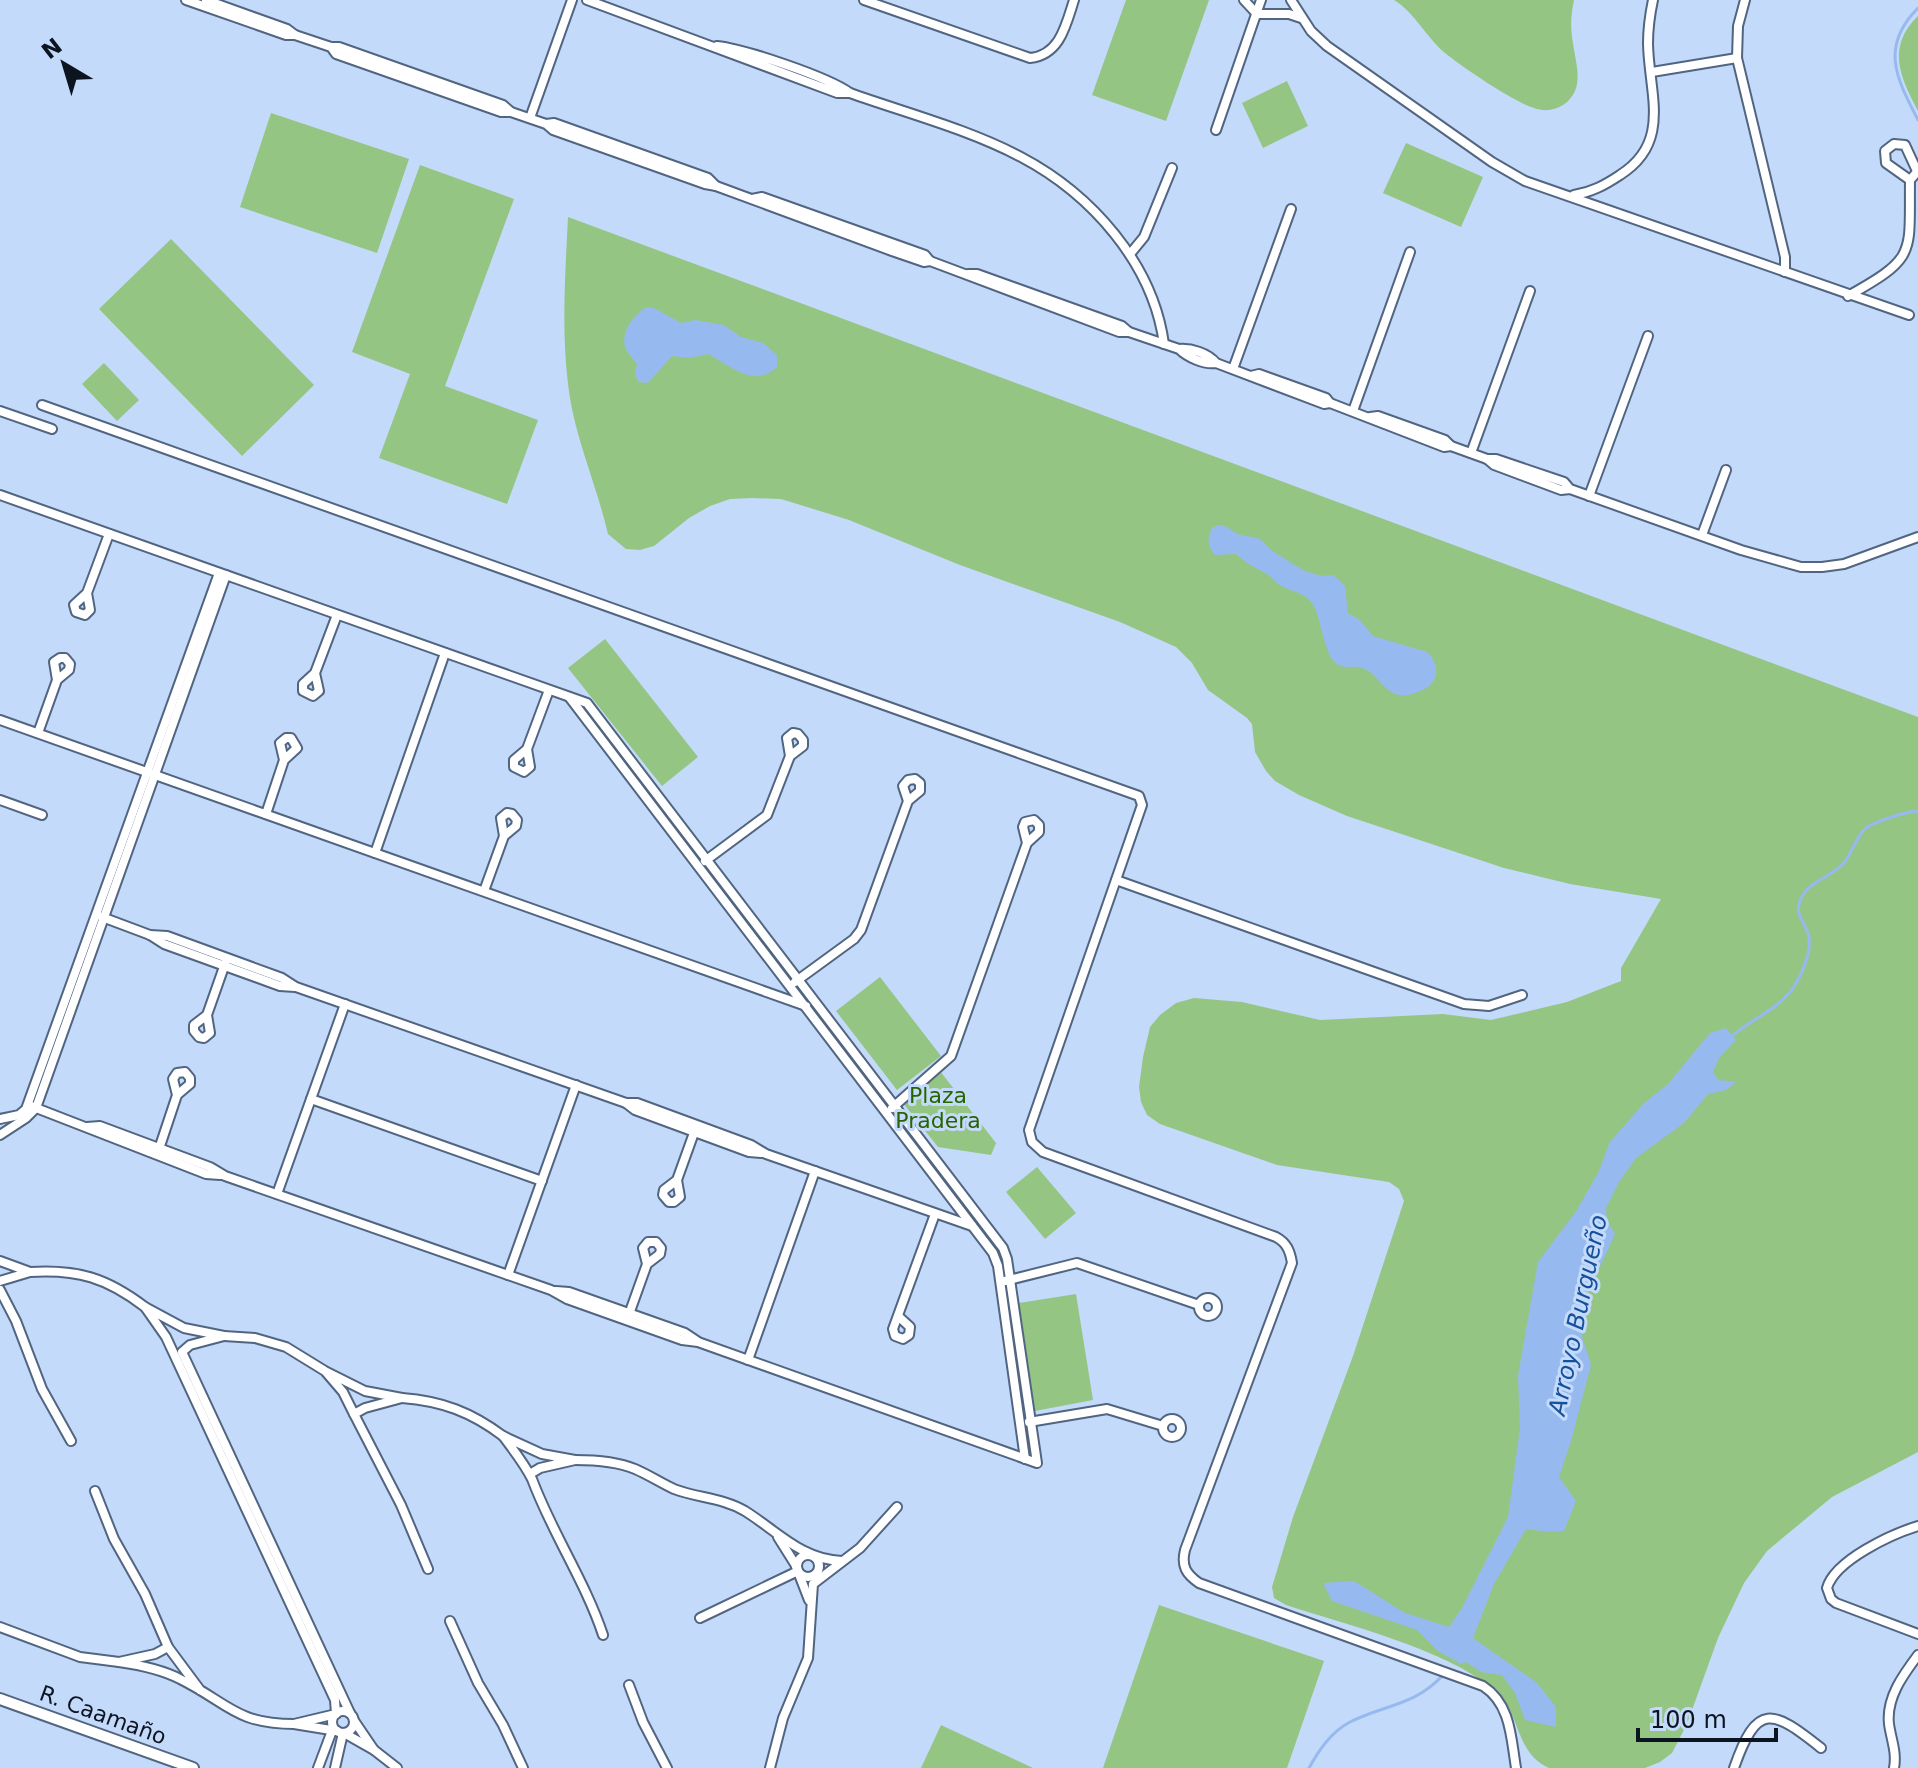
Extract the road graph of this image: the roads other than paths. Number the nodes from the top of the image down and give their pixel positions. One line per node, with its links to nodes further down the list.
1 (206, 0): 12 (street)
2 (572, 0): 17 (street)
3 (587, 0): 25 (street)
4 (864, 0): 5 (street)
5 (1074, 0)
6 (1244, 0): 13 (street)
7 (1261, 0): 13 (street)
8 (1291, 0): 14 (street)
9 (1653, 0): 16 (street)
10 (1745, 0): 15 (street)
11 (190, 1): 12 (street)
12 (235, 14): 17 (street)
13 (1257, 14): 14 (street); 18 (street)
14 (1302, 18): 22 (street)
15 (1737, 58): 16 (street); 26 (street)
16 (1652, 72): 22 (street)
17 (530, 118): 31 (street)
18 (1216, 130)
19 (1172, 168): 25 (street)
20 (1917, 171): 21 (street); 21 (street)
21 (1910, 180): 28 (street)
22 (1571, 196): 26 (street)
23 (1291, 209): 32 (street)
24 (1410, 252): 35 (street)
25 (1130, 254): 31 (street)
26 (1785, 272): 28 (street)
27 (1530, 291): 37 (street)
28 (1848, 296): 29 (street)
29 (1909, 315)
30 (1648, 336): 40 (street)
31 (1164, 344): 32 (street)
32 (1233, 369): 35 (street)
33 (42, 405): 67 (street)
34 (0, 411): 36 (street)
35 (1353, 411): 37 (street)
36 (52, 429)
37 (1471, 453): 40 (street)
38 (1726, 470): 42 (street)
39 (0, 495): 41 (street)
40 (1589, 496): 42 (street)
41 (109, 534): 44 (street); 45 (street)
42 (1702, 535): 43 (street)
43 (1918, 537)
44 (222, 574): 46 (street); 57 (street)
45 (87, 593)
46 (337, 615): 47 (street); 48 (street)
47 (445, 653): 50 (street); 64 (street)
48 (315, 673)
49 (57, 680): 53 (street)
50 (549, 690): 51 (street); 54 (street)
51 (569, 697): 65 (street); 66 (street)
52 (0, 720): 53 (street)
53 (38, 733): 57 (street)
54 (527, 749)
55 (790, 756): 65 (street)
56 (284, 760): 60 (street)
57 (151, 773): 60 (street); 69 (street)
58 (0, 800): 61 (street)
59 (908, 801): 71 (street)
60 (266, 814): 64 (street)
61 (42, 815)
62 (504, 836): 68 (street)
63 (1027, 843): 82 (street)
64 (375, 853): 68 (street)
65 (707, 860): 66 (street); 71 (street)
66 (698, 866): 71 (street)
67 (1116, 880): 72 (street); 175 (street)
68 (484, 891): 73 (street)
69 (100, 917): 70 (street); 81 (street)
70 (226, 962): 74 (street); 77 (street)
71 (794, 983): 73 (street); 75 (street); 76 (street)
72 (1522, 995)
73 (783, 998): 75 (street)
74 (345, 1004): 78 (street); 80 (street)
75 (805, 1006): 76 (street); 83 (street)
76 (823, 1012): 82 (street)
77 (207, 1015)
78 (576, 1085): 85 (street); 92 (street)
79 (177, 1095): 87 (street)
80 (311, 1099): 92 (street); 93 (street)
81 (32, 1106): 84 (street); 86 (street); 87 (street)
82 (894, 1106): 83 (street); 88 (street)
83 (886, 1112): 89 (street)
84 (0, 1119)
85 (695, 1128): 90 (street); 91 (street)
86 (0, 1135)
87 (158, 1152): 93 (street)
88 (939, 1164): 89 (street); 94 (street)
89 (930, 1170): 95 (street)
90 (815, 1171): 96 (street); 116 (street)
91 (677, 1180)
92 (542, 1181): 103 (street)
93 (277, 1194): 103 (street)
94 (967, 1201): 95 (street); 99 (street)
95 (959, 1208): 97 (street); 98 (street)
96 (935, 1214): 97 (street); 109 (street)
97 (950, 1219): 98 (street)
98 (974, 1227): 99 (street); 105 (street)
99 (991, 1233): 105 (street)
100 (1, 1262): 102 (street); 104 (street)
101 (647, 1264): 110 (street)
102 (30, 1272): 104 (street); 108 (street)
103 (508, 1275): 110 (street)
104 (0, 1281)
105 (1005, 1281): 107 (street); 124 (street); 125 (street)
106 (0, 1290): 128 (street)
107 (1199, 1305)
108 (145, 1307): 111 (street); 114 (street)
109 (898, 1316)
110 (628, 1317): 116 (street)
111 (176, 1324): 112 (street); 114 (street)
112 (189, 1329): 113 (street); 115 (street)
113 (224, 1336): 115 (street); 117 (street)
114 (167, 1341): 115 (street); 161 (street)
115 (184, 1348): 162 (street)
116 (748, 1360): 132 (street)
117 (325, 1371): 118 (street); 121 (street)
118 (356, 1387): 119 (street); 121 (street)
119 (368, 1392): 120 (street); 122 (street)
120 (402, 1398): 122 (street); 127 (street)
121 (347, 1400): 123 (street)
122 (369, 1407): 123 (street)
123 (354, 1414): 142 (street)
124 (1031, 1422): 125 (street); 126 (street); 132 (street)
125 (1020, 1424): 132 (street)
126 (1163, 1426)
127 (503, 1436): 129 (street); 131 (street)
128 (71, 1441)
129 (531, 1450): 130 (street); 131 (street)
130 (542, 1454): 133 (street); 134 (street)
131 (521, 1459): 135 (street)
132 (1025, 1459)
133 (575, 1460): 134 (street); 139 (street)
134 (540, 1468): 135 (street)
135 (530, 1474): 150 (street)
136 (95, 1491): 151 (street)
137 (897, 1507): 141 (street)
138 (1918, 1526): 149 (street)
139 (778, 1536): 140 (street); 143 (street)
140 (810, 1554): 141 (street); 143 (street); 144 (street)
141 (844, 1561): 144 (street)
142 (428, 1569)
143 (798, 1571): 144 (street); 145 (street); 146 (street)
144 (818, 1575): 145 (street)
145 (811, 1609): 174 (street)
146 (700, 1618)
147 (450, 1621): 172 (street)
148 (0, 1627): 155 (street)
149 (1918, 1634)
150 (603, 1635)
151 (168, 1647): 152 (street); 154 (street)
152 (155, 1654): 155 (street); 156 (street)
153 (1918, 1655): 167 (street)
154 (175, 1659): 157 (street); 159 (street)
155 (119, 1662): 156 (street)
156 (156, 1669): 157 (street)
157 (166, 1673): 159 (street)
158 (629, 1685): 173 (street)
159 (200, 1690): 163 (street)
160 (0, 1699): 168 (street, R. Caamaño)
161 (336, 1714): 162 (street); 163 (street); 164 (street)
162 (352, 1718): 164 (street); 166 (street)
163 (294, 1724): 164 (street)
164 (338, 1731): 166 (street); 169 (street); 170 (street)
165 (1821, 1748): 176 (street)
166 (374, 1750): 171 (street)
167 (1895, 1763): 177 (street)
168 (193, 1768)
169 (318, 1768)
170 (335, 1768)
171 (397, 1768)
172 (523, 1768)
173 (667, 1768)
174 (770, 1768)
175 (1516, 1768)
176 (1734, 1768)
177 (1904, 1768)

